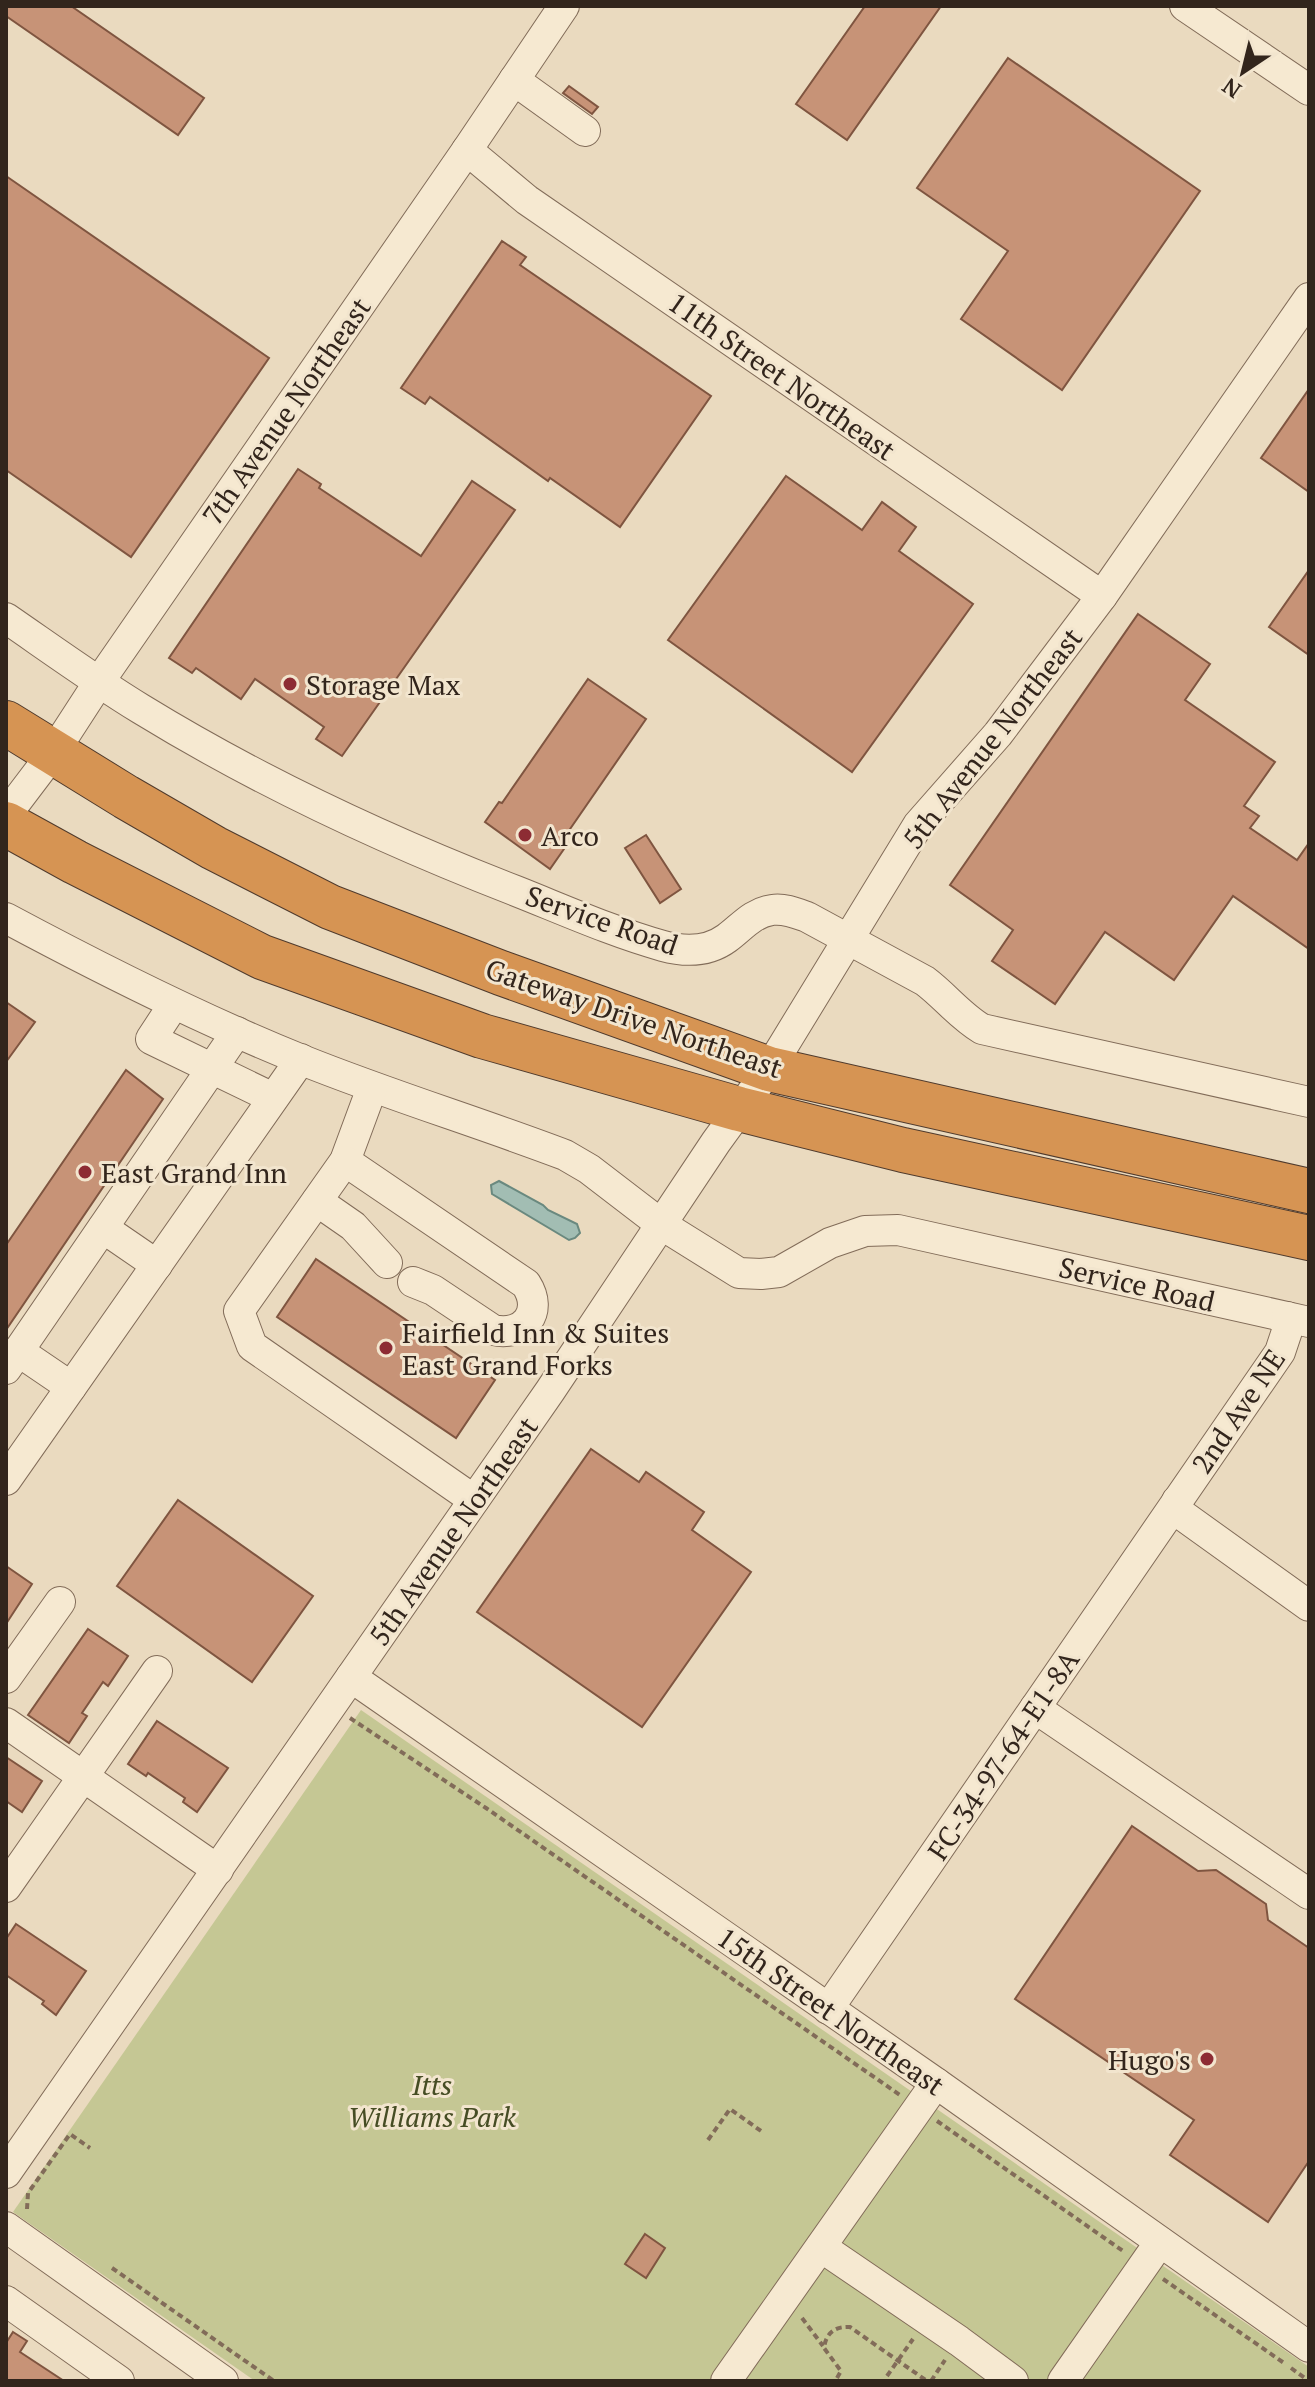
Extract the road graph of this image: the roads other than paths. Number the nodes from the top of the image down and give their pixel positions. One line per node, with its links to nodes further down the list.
1 (564, 6): 3 (street, 7th Avenue Northeast)
2 (1185, 6): 4 (street)
3 (514, 80): 5 (street); 6 (street, 7th Avenue Northeast)
4 (1309, 90)
5 (585, 131)
6 (467, 150): 8 (street, 11th Street Northeast); 10 (street, 7th Avenue Northeast)
7 (1309, 298): 8 (street, 5th Avenue Northeast)
8 (1102, 596): 16 (street, 5th Avenue Northeast)
9 (6, 618): 10 (street, Service Road)
10 (99, 682): 12 (street, 7th Avenue Northeast); 16 (street, Service Road)
11 (6, 723): 12 (highway, Gateway Drive Northeast)
12 (53, 753): 13 (street, 7th Avenue Northeast); 21 (highway, Gateway Drive Northeast)
13 (6, 815)
14 (6, 824): 25 (highway, Gateway Drive Northeast)
15 (6, 918): 17 (street, Service Road)
16 (847, 939): 21 (street, 5th Avenue Northeast); 24 (street, Service Road)
17 (174, 1004): 18 (street, Service Road); 20 (street)
18 (237, 1032): 19 (street, Service Road); 20 (street)
19 (301, 1059): 22 (street, Service Road); 23 (street)
20 (212, 1069): 23 (street); 30 (street)
21 (769, 1069): 25 (street, 5th Avenue Northeast); 27 (highway, Gateway Drive Northeast)
22 (372, 1088): 26 (street); 29 (street, Service Road)
23 (273, 1098): 33 (street)
24 (1309, 1102)
25 (739, 1109): 29 (street, 5th Avenue Northeast); 31 (highway, Gateway Drive Northeast)
26 (345, 1161): 28 (street); 34 (street)
27 (1309, 1191)
28 (317, 1201): 32 (street); 39 (street)
29 (662, 1225): 35 (street, Service Road); 39 (street, 5th Avenue Northeast)
30 (103, 1228): 33 (street); 36 (street)
31 (1309, 1238)
32 (387, 1263)
33 (157, 1265): 37 (street)
34 (413, 1282)
35 (1298, 1320): 40 (street, 2nd Ave NE)
36 (12, 1360): 37 (street)
37 (71, 1387): 38 (street)
38 (6, 1480)
39 (474, 1500): 44 (street, 5th Avenue Northeast)
40 (1177, 1501): 42 (street); 46 (street, FC-34-97-64-E1-8A)
41 (60, 1602): 45 (street)
42 (1309, 1606)
43 (157, 1671): 48 (street)
44 (351, 1677): 49 (street, 5th Avenue Northeast); 52 (street, 15th Street Northeast)
45 (6, 1678)
46 (1035, 1708): 51 (street); 52 (street, FC-34-97-64-E1-8A)
47 (6, 1723): 48 (street)
48 (83, 1777): 49 (street); 50 (street)
49 (218, 1870): 54 (street, 5th Avenue Northeast)
50 (6, 1887)
51 (1309, 1894)
52 (828, 2009): 53 (street, 15th Street Northeast)
53 (936, 2083): 56 (street); 57 (street, 15th Street Northeast)
54 (6, 2173)
55 (11, 2214): 61 (street)
56 (821, 2247): 62 (street); 63 (street)
57 (1152, 2254): 59 (street, 15th Street Northeast); 64 (street)
58 (6, 2301): 60 (street)
59 (1309, 2347)
60 (119, 2381)
61 (223, 2381)
62 (726, 2381)
63 (1013, 2381)
64 (1063, 2381)

